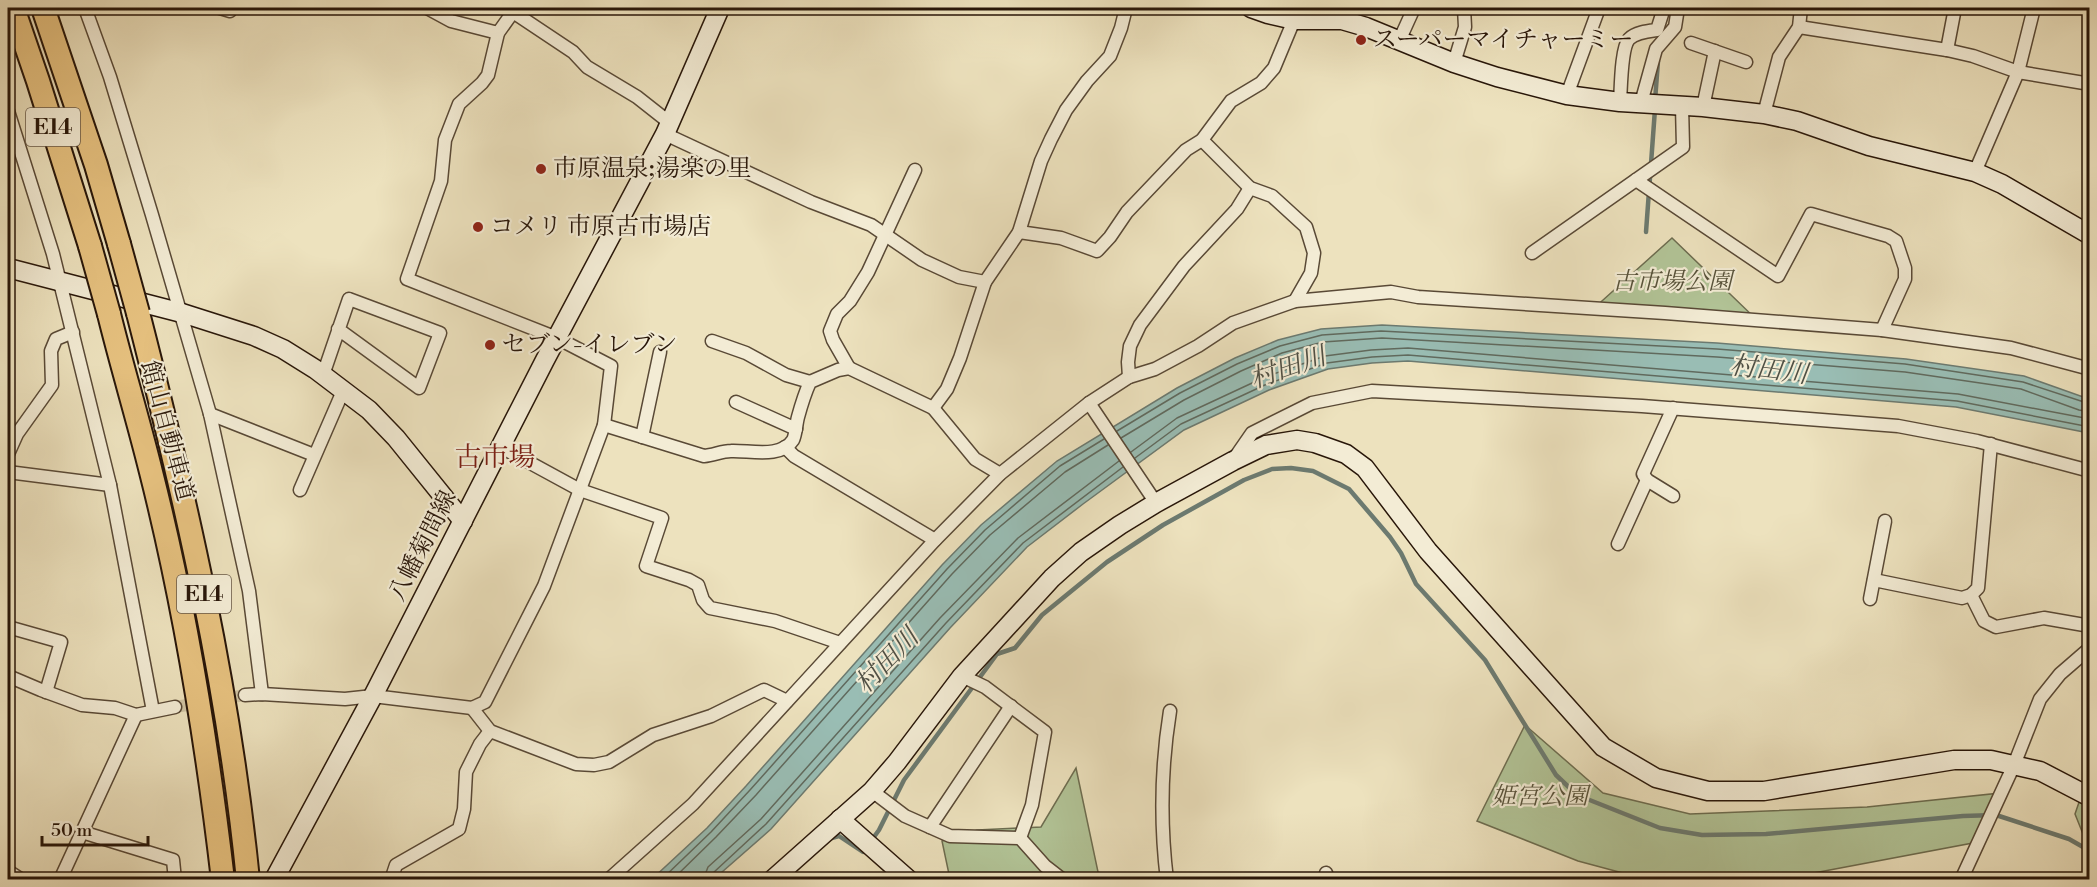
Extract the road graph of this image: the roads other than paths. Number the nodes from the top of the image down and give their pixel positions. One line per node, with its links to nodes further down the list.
1 (13, 8): 123 (highway, 館山自動車道 / E14, bridge)
2 (44, 8): 124 (highway, 館山自動車道 / E14, bridge)
3 (85, 8): 50 (street)
4 (427, 8): 20 (street)
5 (720, 8): 36 (street, 八幡菊間線)
6 (1126, 8): 42 (street)
7 (1251, 8): 18 (street)
8 (1414, 8): 21 (street)
9 (1464, 8): 26 (street)
10 (1599, 8): 29 (street)
11 (1664, 8): 30 (street)
12 (1678, 8): 31 (street)
13 (1801, 8): 19 (street)
14 (1955, 8): 23 (street)
15 (2034, 8): 27 (street)
16 (513, 10): 20 (street); 36 (street)
17 (1346, 14): 18 (street); 21 (street)
18 (1294, 20): 37 (street)
19 (1799, 27): 23 (street); 35 (street)
20 (498, 33): 54 (street)
21 (1399, 41): 26 (street)
22 (1690, 43): 24 (street)
23 (1947, 50): 27 (street)
24 (1715, 51): 25 (street); 33 (street)
25 (1746, 62)
26 (1454, 63): 29 (street)
27 (2018, 72): 28 (street); 39 (street)
28 (2090, 84)
29 (1567, 95): 30 (street)
30 (1620, 102): 31 (street)
31 (1641, 103): 32 (street)
32 (1682, 106): 33 (street); 40 (street)
33 (1703, 107): 35 (street)
34 (8, 111): 47 (street)
35 (1764, 114): 39 (street)
36 (667, 128): 43 (street); 54 (street, 八幡菊間線)
37 (1202, 140): 41 (street); 42 (street)
38 (915, 170): 43 (street)
39 (1974, 172): 44 (street)
40 (1636, 180): 45 (street); 52 (street)
41 (1250, 188): 49 (street); 60 (street)
42 (1019, 232): 48 (street)
43 (884, 235): 48 (street); 57 (street)
44 (2090, 236)
45 (1532, 253)
46 (8, 268): 47 (street)
47 (60, 282): 50 (street); 53 (street)
48 (985, 282): 65 (street)
49 (1295, 301): 52 (street); 60 (street)
50 (182, 313): 59 (street); 67 (street)
51 (338, 329): 51 (street); 59 (street)
52 (1882, 330): 58 (street)
53 (73, 332): 74 (street); 81 (street)
54 (557, 338): 68 (street); 72 (street, 八幡菊間線)
55 (712, 341): 61 (street)
56 (660, 352): 70 (street)
57 (849, 368): 61 (street); 65 (street)
58 (2090, 369)
59 (323, 375): 62 (street)
60 (1129, 377): 64 (street)
61 (810, 382): 69 (street)
62 (343, 390): 75 (street); 86 (street)
63 (736, 402): 69 (street)
64 (1089, 403): 79 (street); 85 (street)
65 (933, 408): 79 (street)
66 (1673, 408): 71 (street); 76 (street); 80 (street)
67 (210, 414): 75 (street); 100 (street)
68 (604, 425): 70 (street); 83 (street)
69 (796, 429): 73 (street)
70 (642, 436): 73 (street)
71 (1991, 444): 77 (street); 91 (street)
72 (501, 447): 83 (street); 86 (street, 八幡菊間線)
73 (785, 447): 88 (street)
74 (8, 454)
75 (314, 454): 82 (street)
76 (1233, 461): 85 (street); 111 (street)
77 (2090, 471)
78 (8, 472): 81 (street)
79 (1000, 474): 88 (street)
80 (1647, 480): 84 (street); 89 (street)
81 (110, 485): 107 (street)
82 (300, 490)
83 (580, 490): 95 (street); 106 (street)
84 (1673, 496)
85 (1156, 503): 98 (street)
86 (463, 521): 102 (street, 八幡菊間線)
87 (1885, 521): 90 (street)
88 (935, 540): 95 (street)
89 (1618, 544)
90 (1874, 580): 91 (street); 92 (street)
91 (1971, 595): 93 (street)
92 (1870, 599)
93 (2090, 626)
94 (8, 627): 99 (street)
95 (840, 643): 103 (street)
96 (2090, 648): 111 (street)
97 (8, 676): 99 (street)
98 (963, 676): 105 (street); 112 (street)
99 (46, 692): 109 (street)
100 (262, 694): 101 (street); 102 (street)
101 (245, 695)
102 (373, 696): 106 (street); 119 (street, 八幡菊間線)
103 (787, 701): 110 (street); 126 (street)
104 (175, 706): 107 (street)
105 (1011, 706): 115 (street); 117 (street)
106 (472, 708): 110 (street)
107 (153, 711): 109 (street)
108 (1170, 711): 130 (street)
109 (136, 715): 116 (street)
110 (490, 731): 125 (street)
111 (2014, 765): 113 (street); 131 (street)
112 (872, 791): 114 (street); 115 (street)
113 (2090, 797)
114 (840, 819): 127 (street); 128 (street)
115 (930, 827): 117 (street)
116 (81, 832): 121 (street); 122 (street)
117 (1020, 838): 129 (street)
118 (8, 871): 120 (street)
119 (275, 878)
120 (22, 879)
121 (60, 879)
122 (175, 879)
123 (223, 879)
124 (248, 879)
125 (391, 879)
126 (608, 879)
127 (772, 879)
128 (909, 879)
129 (1063, 879)
130 (1167, 879)
131 (1961, 879)

